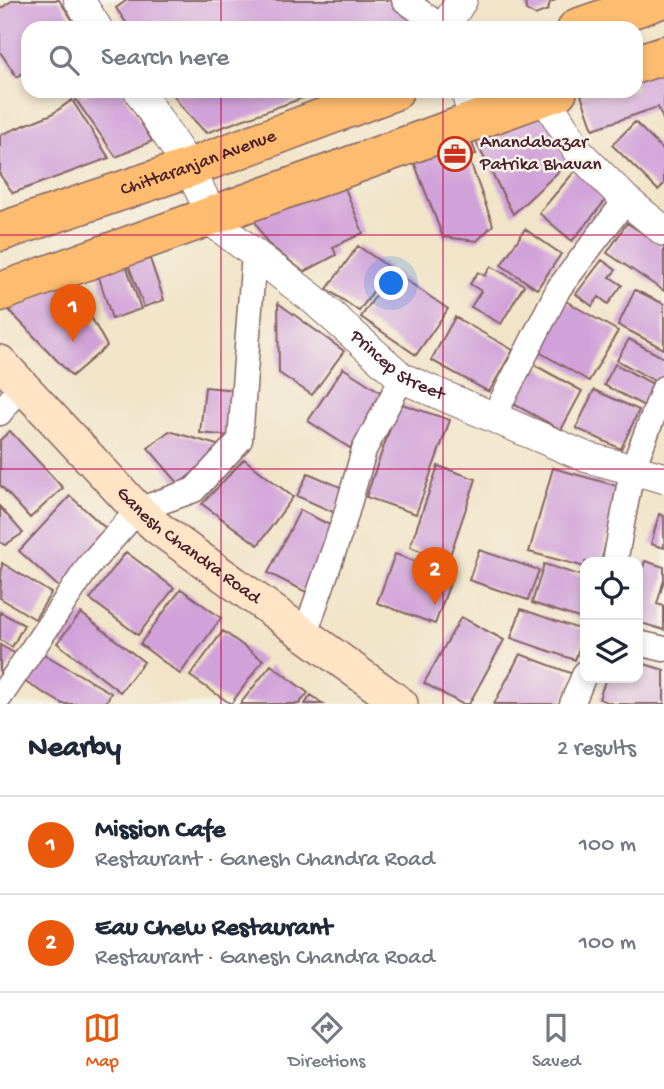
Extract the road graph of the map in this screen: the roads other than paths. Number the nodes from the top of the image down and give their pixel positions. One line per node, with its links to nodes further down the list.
1 (404, 0): 4 (street)
2 (462, 0): 5 (street)
3 (658, 0): 6 (main road)
4 (434, 21)
5 (448, 21)
6 (597, 21)
7 (664, 55): 8 (main road)
8 (643, 62)
9 (144, 98): 14 (street, Princep Street)
10 (375, 98): 14 (main road, Chittaranjan Avenue)
11 (518, 98): 13 (main road)
12 (551, 98): 15 (street)
13 (470, 106): 16 (main road)
14 (189, 168): 16 (street, Princep Street); 18 (main road, Chittaranjan Avenue)
15 (626, 200): 17 (street); 25 (street)
16 (213, 217): 19 (street, Princep Street); 20 (main road)
17 (664, 231)
18 (0, 232)
19 (254, 254): 22 (street, Princep Street); 28 (street)
20 (0, 292)
21 (11, 374): 24 (street); 28 (main road, Ganesh Chandra Road)
22 (402, 378): 25 (street, Princep Street); 30 (street)
23 (664, 388): 26 (street)
24 (0, 413)
25 (494, 418): 26 (street, Princep Street)
26 (632, 470): 27 (street, Princep Street); 29 (street)
27 (664, 478)
28 (138, 510): 30 (main road, Ganesh Chandra Road); 34 (street)
29 (616, 557)
30 (305, 634): 35 (main road, Ganesh Chandra Road)
31 (643, 644): 32 (street)
32 (664, 649)
33 (581, 683): 36 (street)
34 (0, 697)
35 (387, 699)
36 (572, 704)

